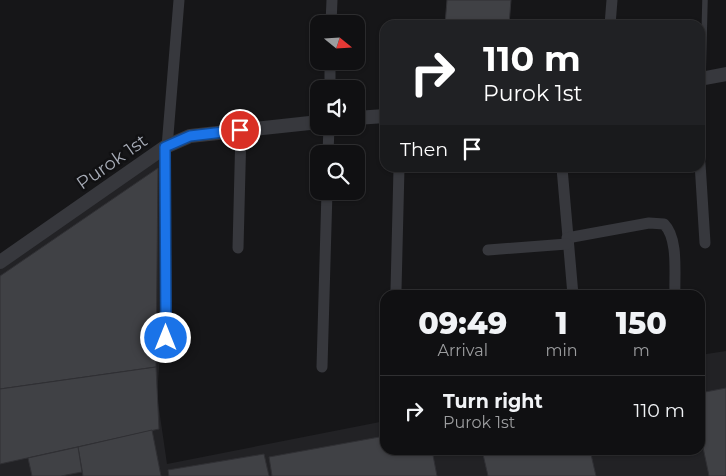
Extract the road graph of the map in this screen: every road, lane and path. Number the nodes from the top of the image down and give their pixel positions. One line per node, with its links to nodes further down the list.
1 (178, 0): 14 (street)
2 (332, 0): 5 (street)
3 (612, 0): 6 (street)
4 (705, 0): 7 (lane)
5 (331, 15)
6 (610, 20)
7 (704, 20)
8 (726, 74): 9 (street)
9 (705, 78)
10 (380, 116): 11 (street)
11 (365, 117)
12 (310, 123): 13 (street, Purok 1st)
13 (240, 130): 14 (street, Purok 1st); 21 (street)
14 (166, 147): 23 (street, Purok 1st); 27 (street)
15 (400, 172): 24 (street)
16 (562, 172): 19 (street)
17 (701, 172): 20 (street)
18 (327, 200): 28 (street)
19 (567, 241): 22 (street); 25 (street); 26 (street)
20 (705, 243)
21 (238, 248)
22 (488, 250)
23 (0, 262)
24 (396, 290)
25 (572, 290)
26 (675, 290)
27 (166, 338)
28 (322, 367)

